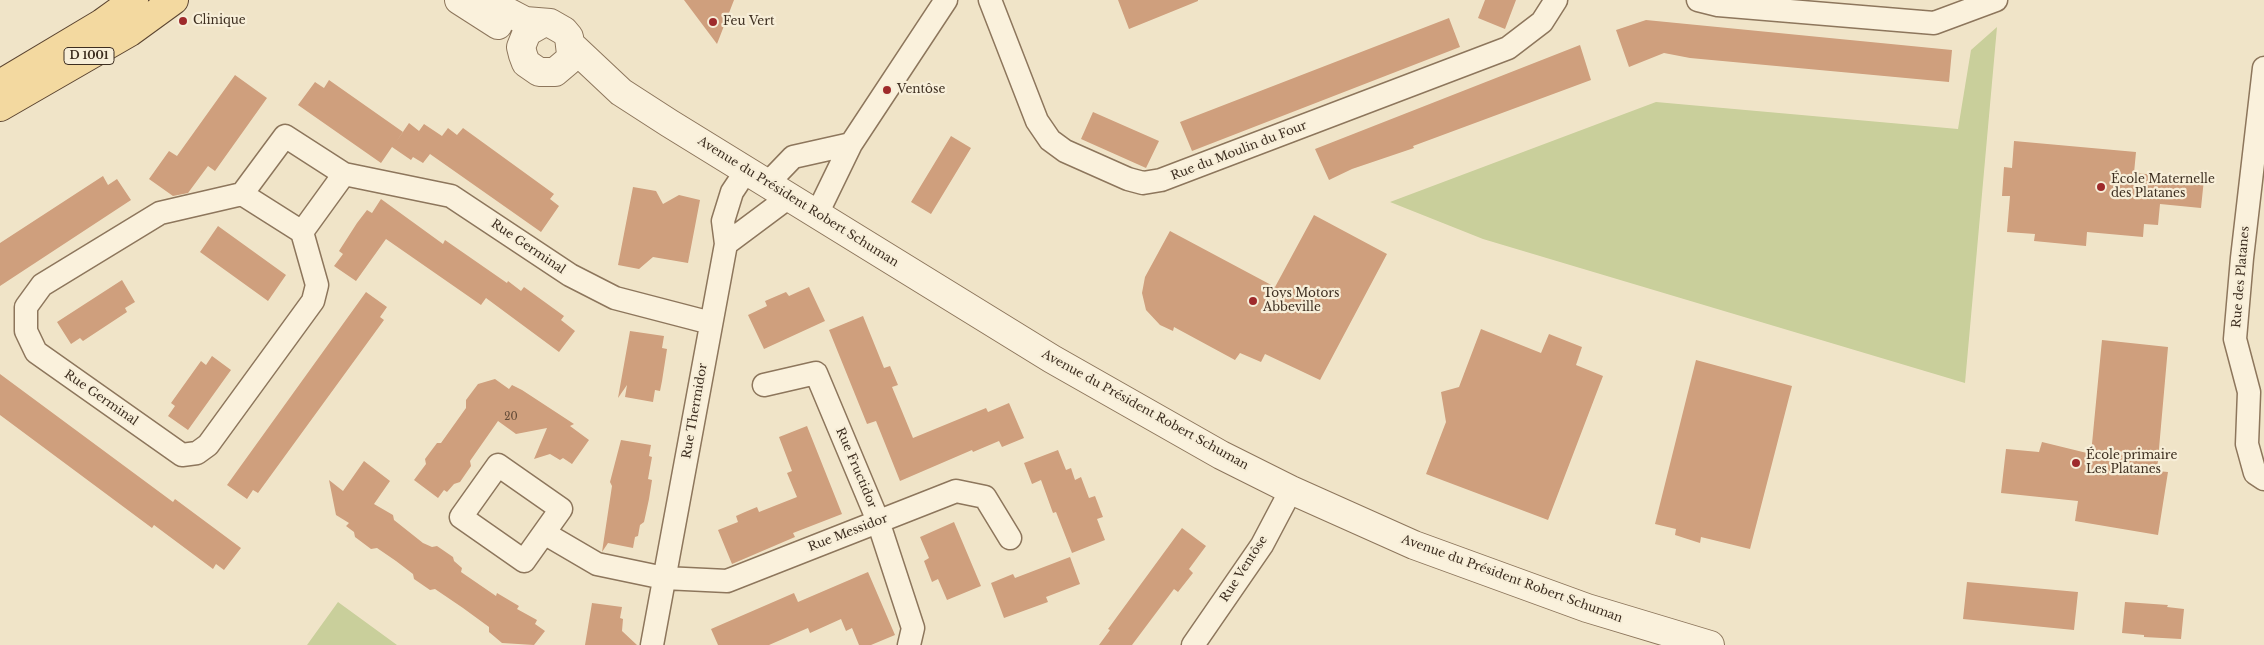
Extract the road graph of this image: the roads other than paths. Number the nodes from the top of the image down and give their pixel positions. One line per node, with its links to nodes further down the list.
1 (134, 0): 15 (main road, D 1001)
2 (174, 0): 17 (main road, D 1001)
3 (459, 0): 12 (street)
4 (485, 0): 10 (street)
5 (946, 0): 18 (street)
6 (990, 0): 7 (street, Rue du Moulin du Four)
7 (1556, 0)
8 (1698, 0): 9 (street)
9 (1996, 0)
10 (541, 24): 11 (street); 12 (street)
11 (571, 46): 14 (street); 16 (street, Avenue du Président Robert Schuman)
12 (521, 47): 14 (street)
13 (2264, 68): 27 (street, Rue des Platanes)
14 (555, 72): 16 (street, Avenue du Président Robert Schuman)
15 (0, 84)
16 (621, 92): 20 (street, Avenue du Président Robert Schuman)
17 (0, 107)
18 (851, 144): 20 (street); 22 (street)
19 (344, 174): 21 (street, Rue Germinal); 23 (street); 25 (street, Rue Germinal)
20 (767, 183): 22 (street, Avenue du Président Robert Schuman); 24 (street); 24 (street, Rue Thermidor)
21 (242, 194): 23 (street); 23 (street, Rue Germinal)
22 (817, 214): 28 (street, Avenue du Président Robert Schuman)
23 (302, 232)
24 (726, 244): 25 (street, Rue Thermidor)
25 (711, 323): 32 (street, Rue Thermidor)
26 (764, 385): 29 (street, Rue Fructidor)
27 (2264, 480)
28 (1291, 490): 35 (street, Rue Ventôse); 36 (street, Avenue du Président Robert Schuman)
29 (878, 521): 31 (street, Rue Messidor); 32 (street, Rue Messidor); 34 (street, Rue Fructidor)
30 (544, 533): 32 (street)
31 (1010, 538)
32 (664, 578): 33 (street, Rue Thermidor)
33 (652, 645)
34 (909, 645)
35 (1193, 645)
36 (1710, 645)

